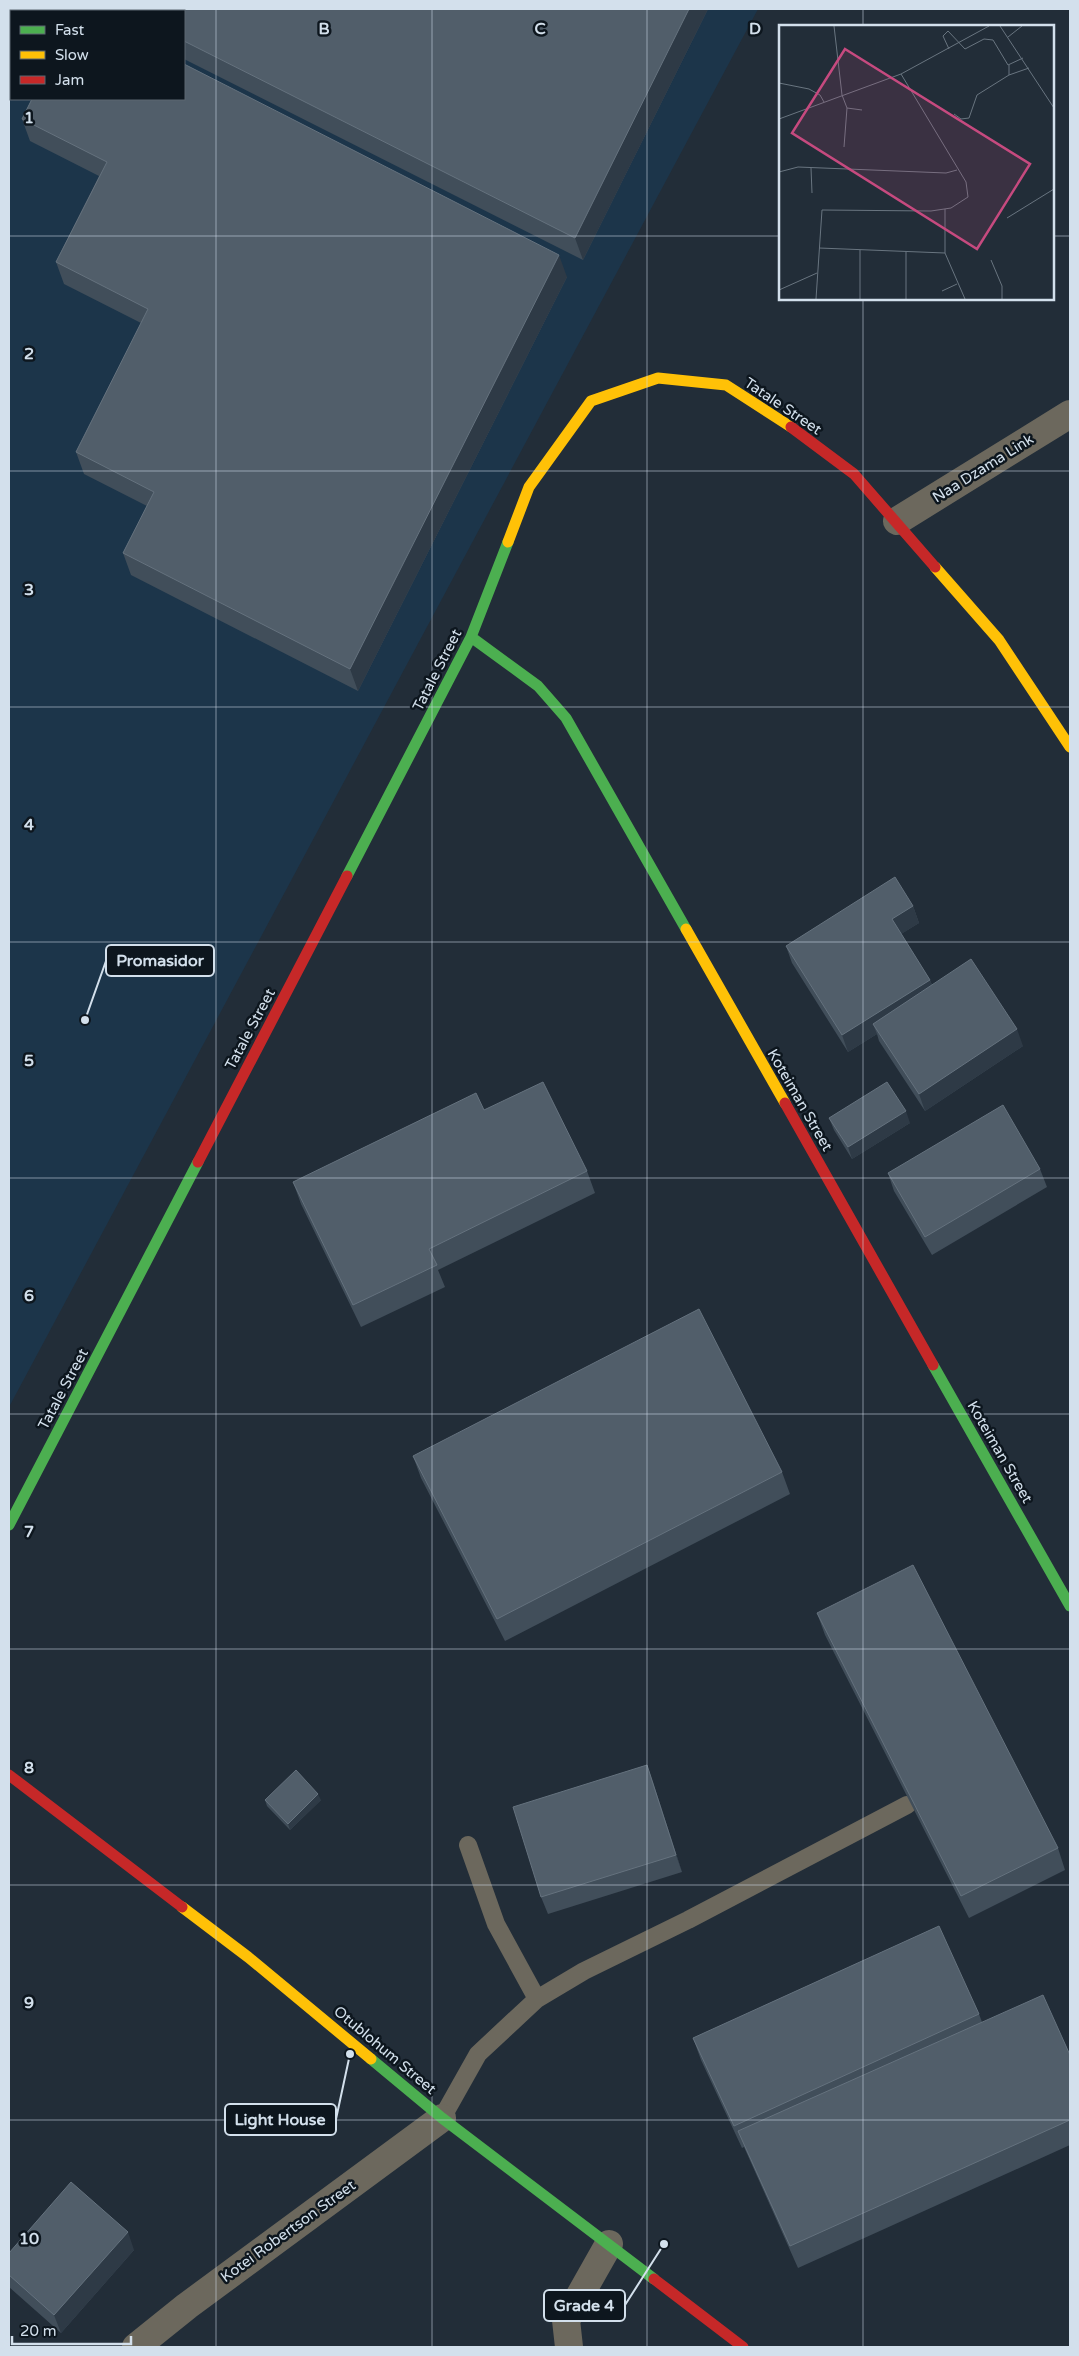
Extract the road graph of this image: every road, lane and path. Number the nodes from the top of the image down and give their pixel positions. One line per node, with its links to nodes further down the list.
1 (1070, 414): 2 (street, Naa Dzama Link)
2 (896, 521): 3 (street, Tatale Street); 4 (street, Tatale Street)
3 (471, 637): 5 (street, Tatale Street); 6 (street, Koteiman Street)
4 (1070, 747)
5 (9, 1525)
6 (1070, 1606)
7 (9, 1775): 11 (street, Otublohum Street)
8 (907, 1805): 10 (lane)
9 (468, 1845): 10 (lane)
10 (537, 1999): 11 (lane)
11 (442, 2118): 12 (street, Otublohum Street); 13 (street, Kotei Robertson Street)
12 (609, 2244): 14 (street); 15 (street, Otublohum Street)
13 (136, 2347)
14 (569, 2347)
15 (743, 2347)

